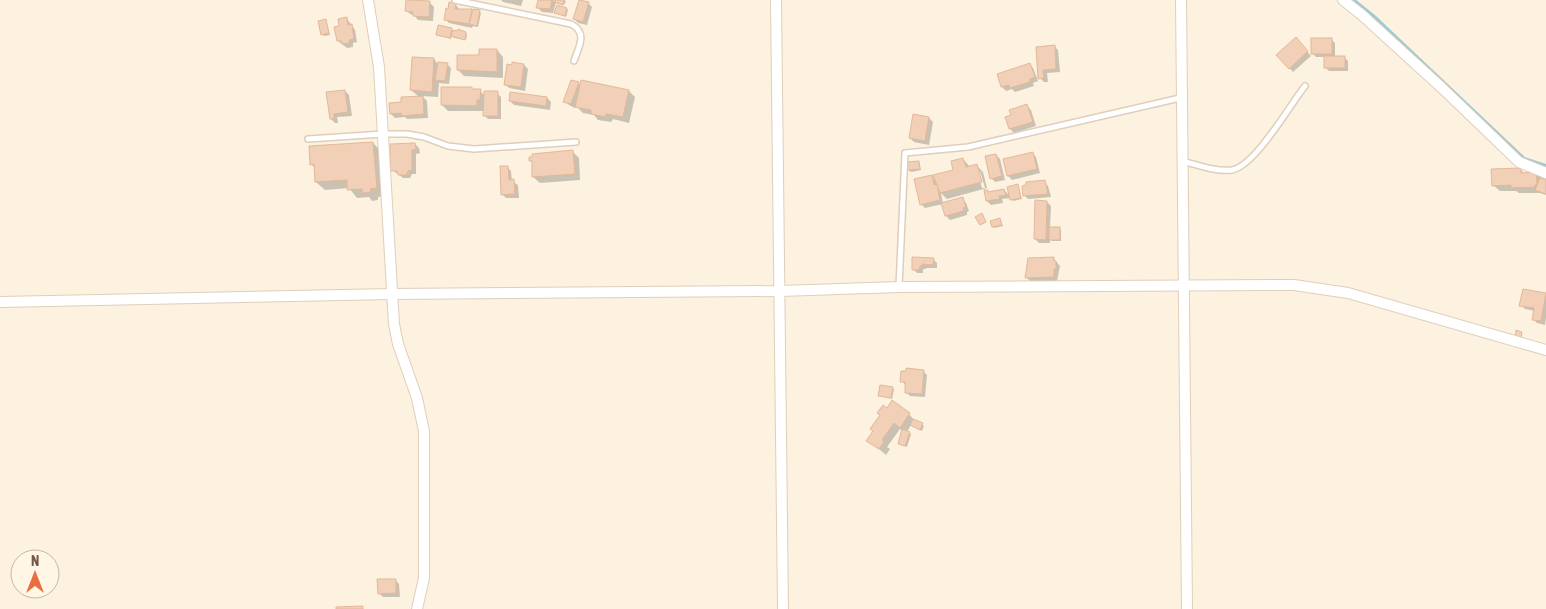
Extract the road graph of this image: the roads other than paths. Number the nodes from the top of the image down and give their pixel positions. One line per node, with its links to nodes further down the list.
1 (368, 0): 9 (street)
2 (455, 0): 6 (lane)
3 (776, 0): 16 (street)
4 (1181, 0): 8 (street)
5 (1343, 0): 13 (street)
6 (574, 60)
7 (1306, 86): 12 (lane)
8 (1180, 98): 12 (street); 15 (lane)
9 (383, 134): 10 (lane); 11 (lane); 17 (street)
10 (308, 139)
11 (576, 142)
12 (1181, 161): 14 (street)
13 (1546, 173)
14 (1183, 285): 15 (street); 19 (street); 22 (street)
15 (899, 288): 16 (street)
16 (780, 290): 17 (street); 21 (street)
17 (392, 294): 18 (street); 20 (street)
18 (0, 302)
19 (1546, 350)
20 (417, 609)
21 (783, 609)
22 (1187, 609)

